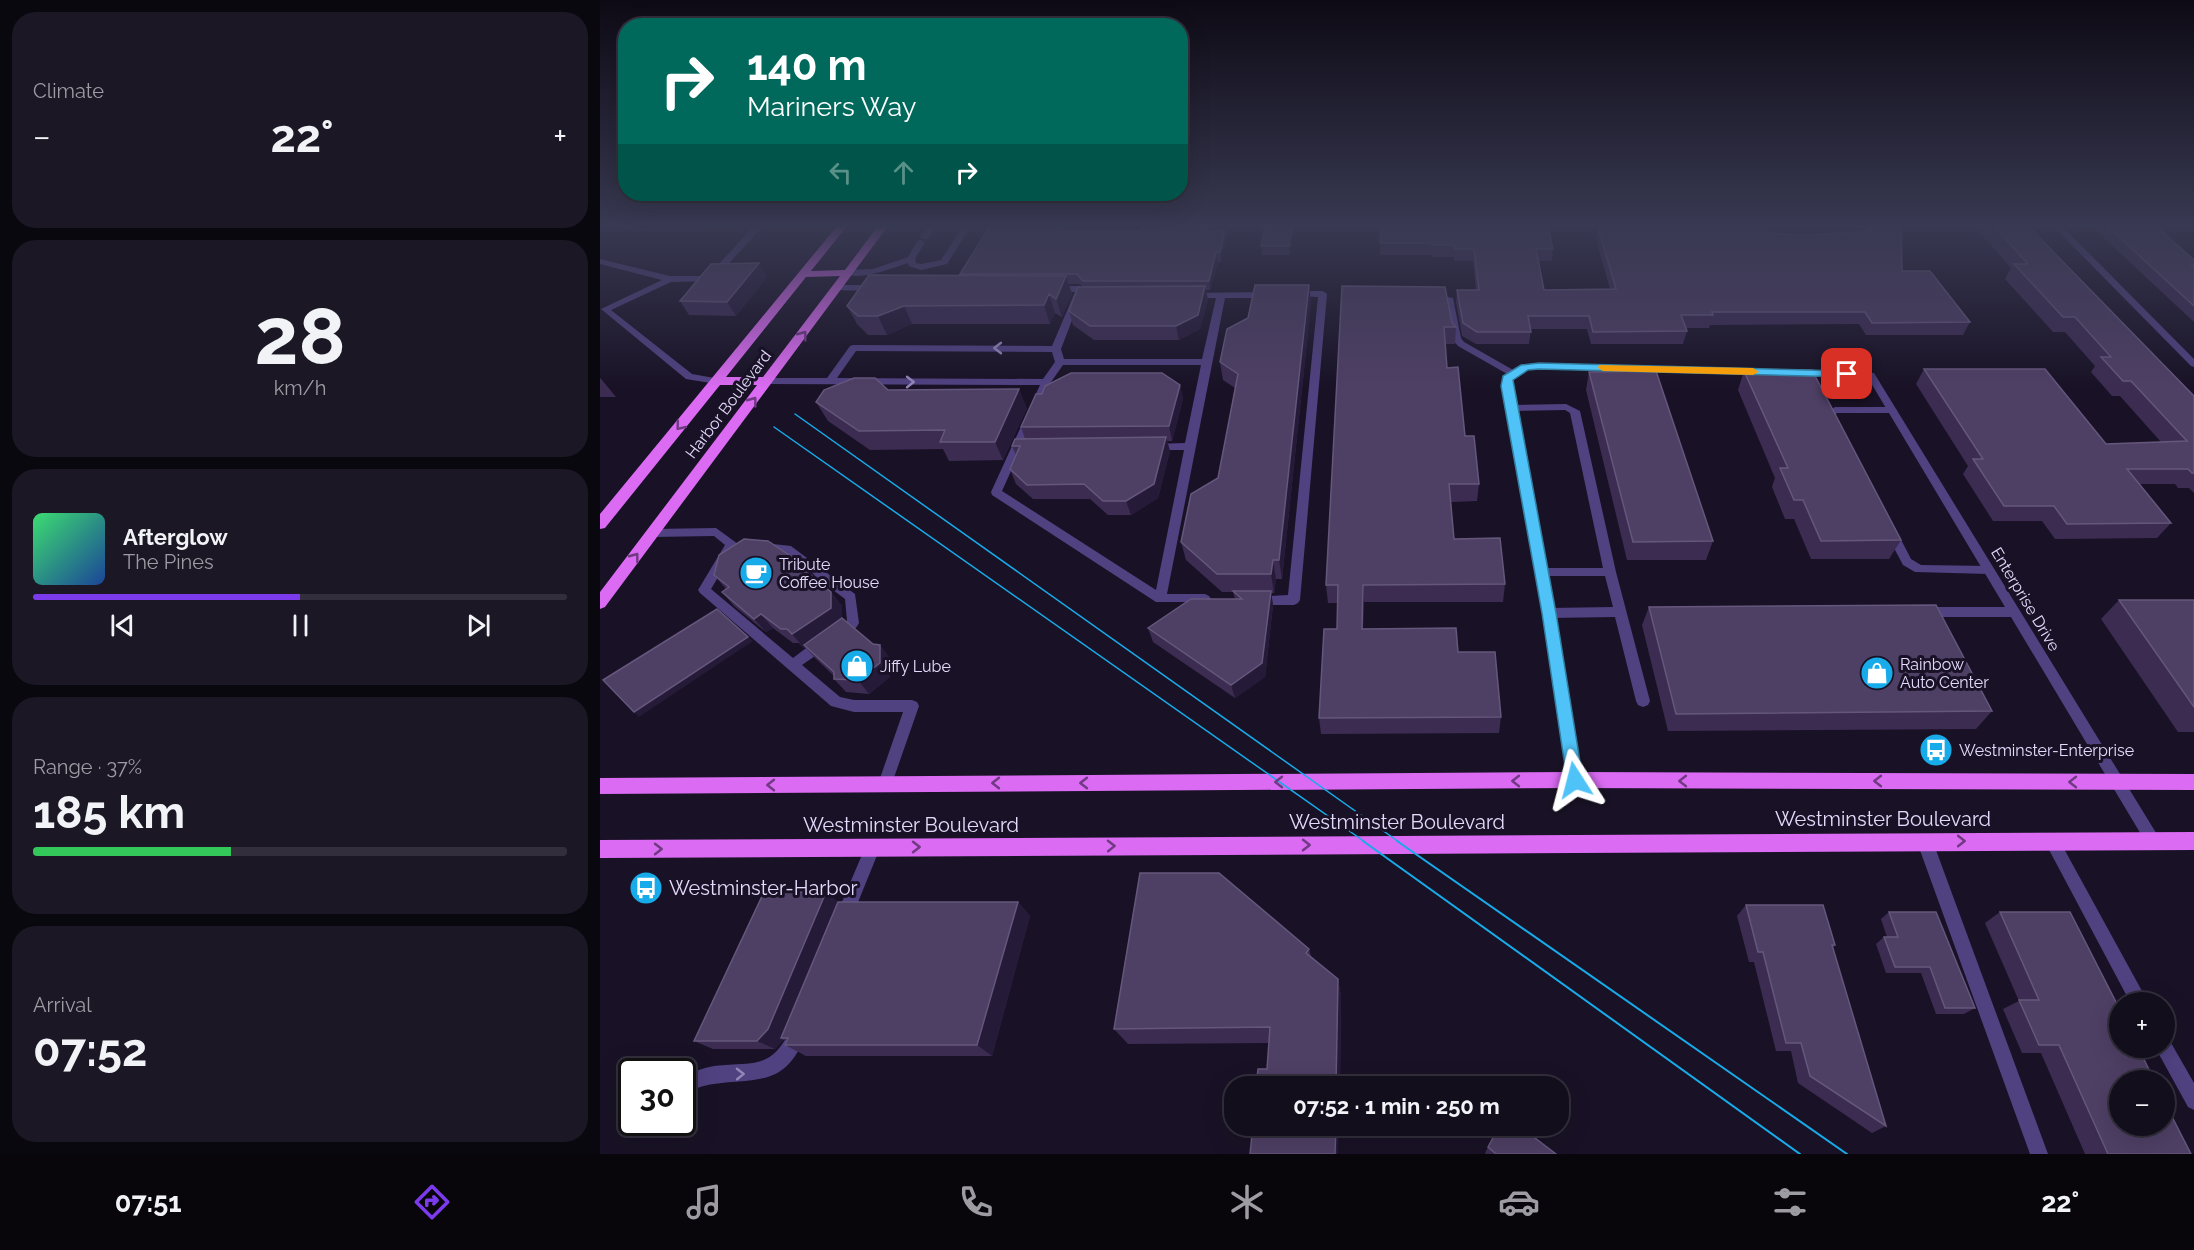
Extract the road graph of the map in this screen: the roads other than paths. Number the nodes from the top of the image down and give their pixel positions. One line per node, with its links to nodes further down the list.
1 (668, 280): 20 (street)
2 (799, 280): 20 (main road, Harbor Boulevard)
3 (843, 280): 5 (main road, Harbor Boulevard)
4 (2110, 280): 16 (street)
5 (837, 288): 6 (street); 21 (main road, Harbor Boulevard, one-way to 5)
6 (880, 288)
7 (1045, 289): 10 (street)
8 (1185, 295): 9 (street)
9 (1221, 295): 14 (street); 38 (street)
10 (1078, 296): 11 (street); 13 (street)
11 (1089, 296)
12 (1423, 297): 18 (street)
13 (1056, 349): 15 (street); 22 (street, one-way to 22)
14 (1206, 362): 15 (street); 27 (street)
15 (1060, 363): 23 (street)
16 (2194, 364)
17 (1776, 372): 18 (street)
18 (1512, 373): 24 (street)
19 (1788, 373): 25 (street, Enterprise Drive)
20 (717, 381): 21 (main road); 30 (main road, Harbor Boulevard, one-way to 30)
21 (768, 381): 22 (street); 31 (main road, Harbor Boulevard, one-way to 21)
22 (830, 381): 23 (street, one-way to 23)
23 (1046, 382): 36 (street)
24 (1510, 408): 34 (street); 35 (street)
25 (1892, 410): 26 (street); 33 (street, Enterprise Drive)
26 (1840, 432)
27 (1189, 446): 28 (street); 36 (street)
28 (1143, 447)
29 (1886, 522): 33 (street)
30 (600, 524)
31 (653, 533): 32 (street); 39 (main road, Harbor Boulevard, one-way to 31)
32 (743, 545): 44 (street); 44 (street)
33 (1989, 570): 42 (street, Enterprise Drive)
34 (1541, 572): 35 (street); 43 (street)
35 (1610, 572): 40 (street)
36 (1160, 599): 37 (street)
37 (1216, 600)
38 (1238, 600)
39 (600, 603)
40 (1621, 612): 43 (street); 45 (street)
41 (1915, 612): 42 (street)
42 (2014, 612): 47 (street, Enterprise Drive)
43 (1549, 613): 46 (street)
44 (792, 664): 49 (street)
45 (1643, 701)
46 (1575, 780): 47 (main road, one-way to 46); 49 (main road, one-way to 49)
47 (2117, 782): 48 (main road); 52 (street, Enterprise Drive)
48 (2194, 782)
49 (885, 784): 50 (main road, one-way to 50)
50 (600, 786)
51 (2052, 841): 52 (main road, Westminster Boulevard); 54 (main road, Westminster Boulevard, one-way to 51); 58 (street)
52 (2153, 841): 53 (main road, Westminster Boulevard)
53 (2194, 841)
54 (1925, 842): 55 (main road, Westminster Boulevard, one-way to 54); 63 (street)
55 (872, 848): 56 (main road, Westminster Boulevard, one-way to 55); 57 (street)
56 (600, 849)
57 (837, 936)
58 (2134, 992)
59 (802, 1023): 61 (street, one-way to 59)
60 (2170, 1058): 62 (street)
61 (696, 1080)
62 (2194, 1101)
63 (2039, 1154)

